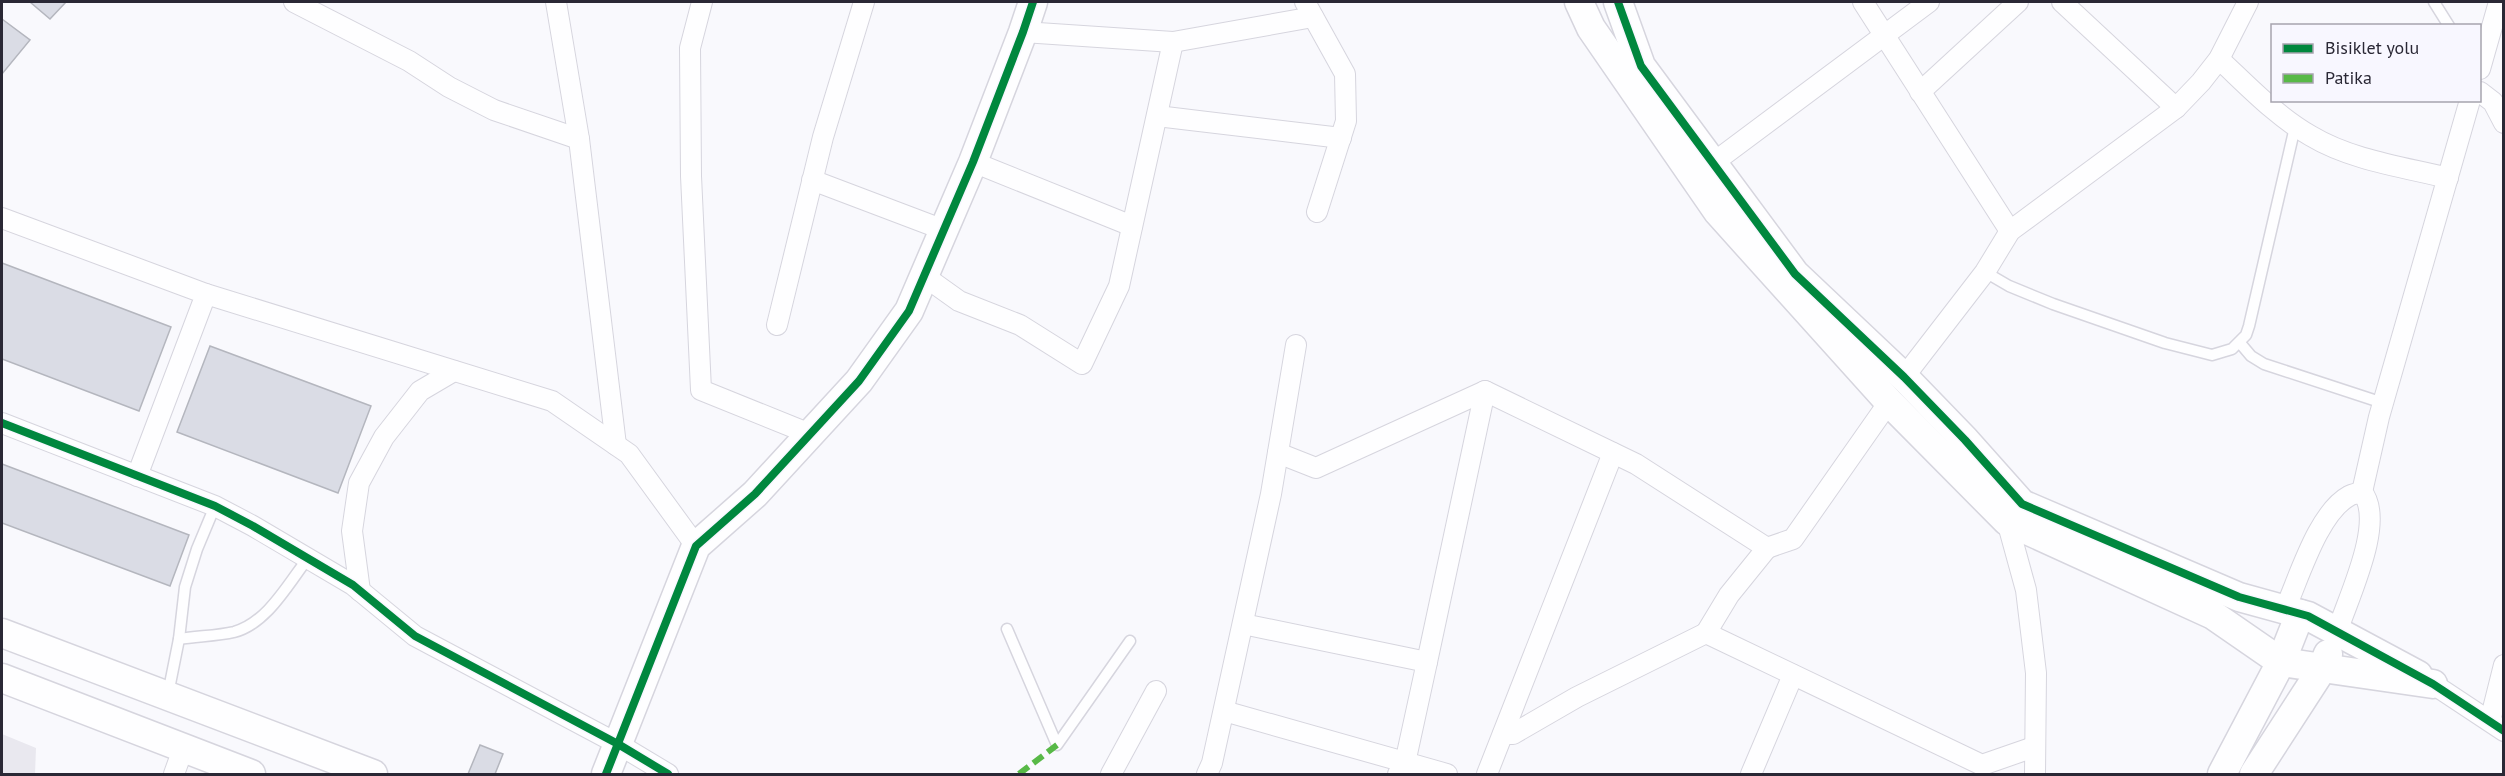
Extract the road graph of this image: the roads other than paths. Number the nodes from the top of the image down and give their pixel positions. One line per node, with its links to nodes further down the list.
1 (294, 2): 30 (street)
2 (556, 2): 30 (street)
3 (702, 2): 52 (street)
4 (864, 2): 34 (street)
5 (1033, 2): 17 (street)
6 (1863, 2): 18 (street)
7 (1929, 2): 18 (street)
8 (2018, 2): 22 (street)
9 (2248, 2): 20 (street)
10 (2434, 2): 16 (lane)
11 (2499, 2): 21 (street)
12 (2067, 3): 25 (street)
13 (1578, 4): 49 (street)
14 (1625, 5): 32 (street)
15 (1309, 9): 19 (street); 29 (street)
16 (2448, 24)
17 (1023, 32): 19 (street); 31 (street)
18 (1884, 35): 22 (street); 32 (street)
19 (1173, 42): 26 (street)
20 (2218, 59): 25 (street); 28 (street)
21 (2481, 59)
22 (1920, 92): 39 (street)
23 (2481, 93): 27 (street)
24 (2469, 102): 33 (street)
25 (2176, 108): 39 (street)
26 (1156, 116): 29 (street); 37 (street)
27 (2504, 123)
28 (2295, 126): 33 (street); 44 (lane)
29 (1341, 138): 35 (street)
30 (579, 139): 53 (street)
31 (973, 162): 37 (street); 38 (street)
32 (1713, 163): 47 (street)
33 (2448, 178): 50 (street)
34 (813, 180): 38 (street); 43 (street)
35 (1317, 212)
36 (2, 218): 42 (street)
37 (1132, 226): 41 (street)
38 (944, 230): 41 (street)
39 (2010, 231): 40 (street)
40 (1985, 272): 44 (lane); 47 (street)
41 (924, 276): 52 (street)
42 (206, 294): 46 (street); 56 (street)
43 (777, 325)
44 (2240, 343): 50 (lane)
45 (1296, 345): 54 (street)
46 (454, 371): 53 (street); 63 (street)
47 (1904, 378): 64 (street)
48 (1485, 391): 54 (street); 55 (street); 72 (street)
49 (1889, 402): 59 (street); 61 (street)
50 (2383, 404): 57 (street)
51 (2, 423): 56 (street)
52 (810, 434): 60 (street)
53 (616, 445): 60 (street)
54 (1278, 453): 65 (street)
55 (1613, 453): 61 (street); 83 (street)
56 (137, 476): 58 (street)
57 (2362, 492): 64 (street); 67 (street)
58 (215, 506): 62 (street); 70 (lane)
59 (2007, 521): 73 (street); 85 (street)
60 (696, 546): 84 (street)
61 (1767, 548): 69 (street)
62 (309, 557): 63 (street); 70 (lane)
63 (360, 591): 84 (street)
64 (2293, 611): 67 (street); 73 (street)
65 (1243, 624): 72 (street); 81 (street)
66 (1007, 629): 71 (lane)
67 (2337, 632): 75 (street); 78 (street)
68 (2, 633): 80 (street)
69 (1706, 633): 76 (street); 83 (street)
70 (179, 639): 80 (lane)
71 (1130, 641)
72 (1427, 662): 87 (street)
73 (2281, 662): 75 (street); 98 (street)
74 (2504, 665): 82 (street)
75 (2322, 669): 78 (street); 99 (street)
76 (1793, 675): 85 (street); 96 (street)
77 (2, 678): 86 (street)
78 (2433, 684): 82 (street)
79 (1156, 691): 92 (street)
80 (167, 698): 90 (street)
81 (1224, 711): 87 (street); 93 (street)
82 (2497, 726)
83 (1503, 734): 95 (street)
84 (618, 744): 88 (street); 91 (street)
85 (2034, 747): 97 (street)
86 (178, 761): 89 (street)
87 (1402, 769): 94 (street)
88 (606, 773)
89 (251, 774)
90 (373, 774)
91 (668, 774)
92 (1111, 774)
93 (1208, 774)
94 (1447, 774)
95 (1487, 774)
96 (1751, 774)
97 (2035, 774)
98 (2222, 774)
99 (2254, 774)

